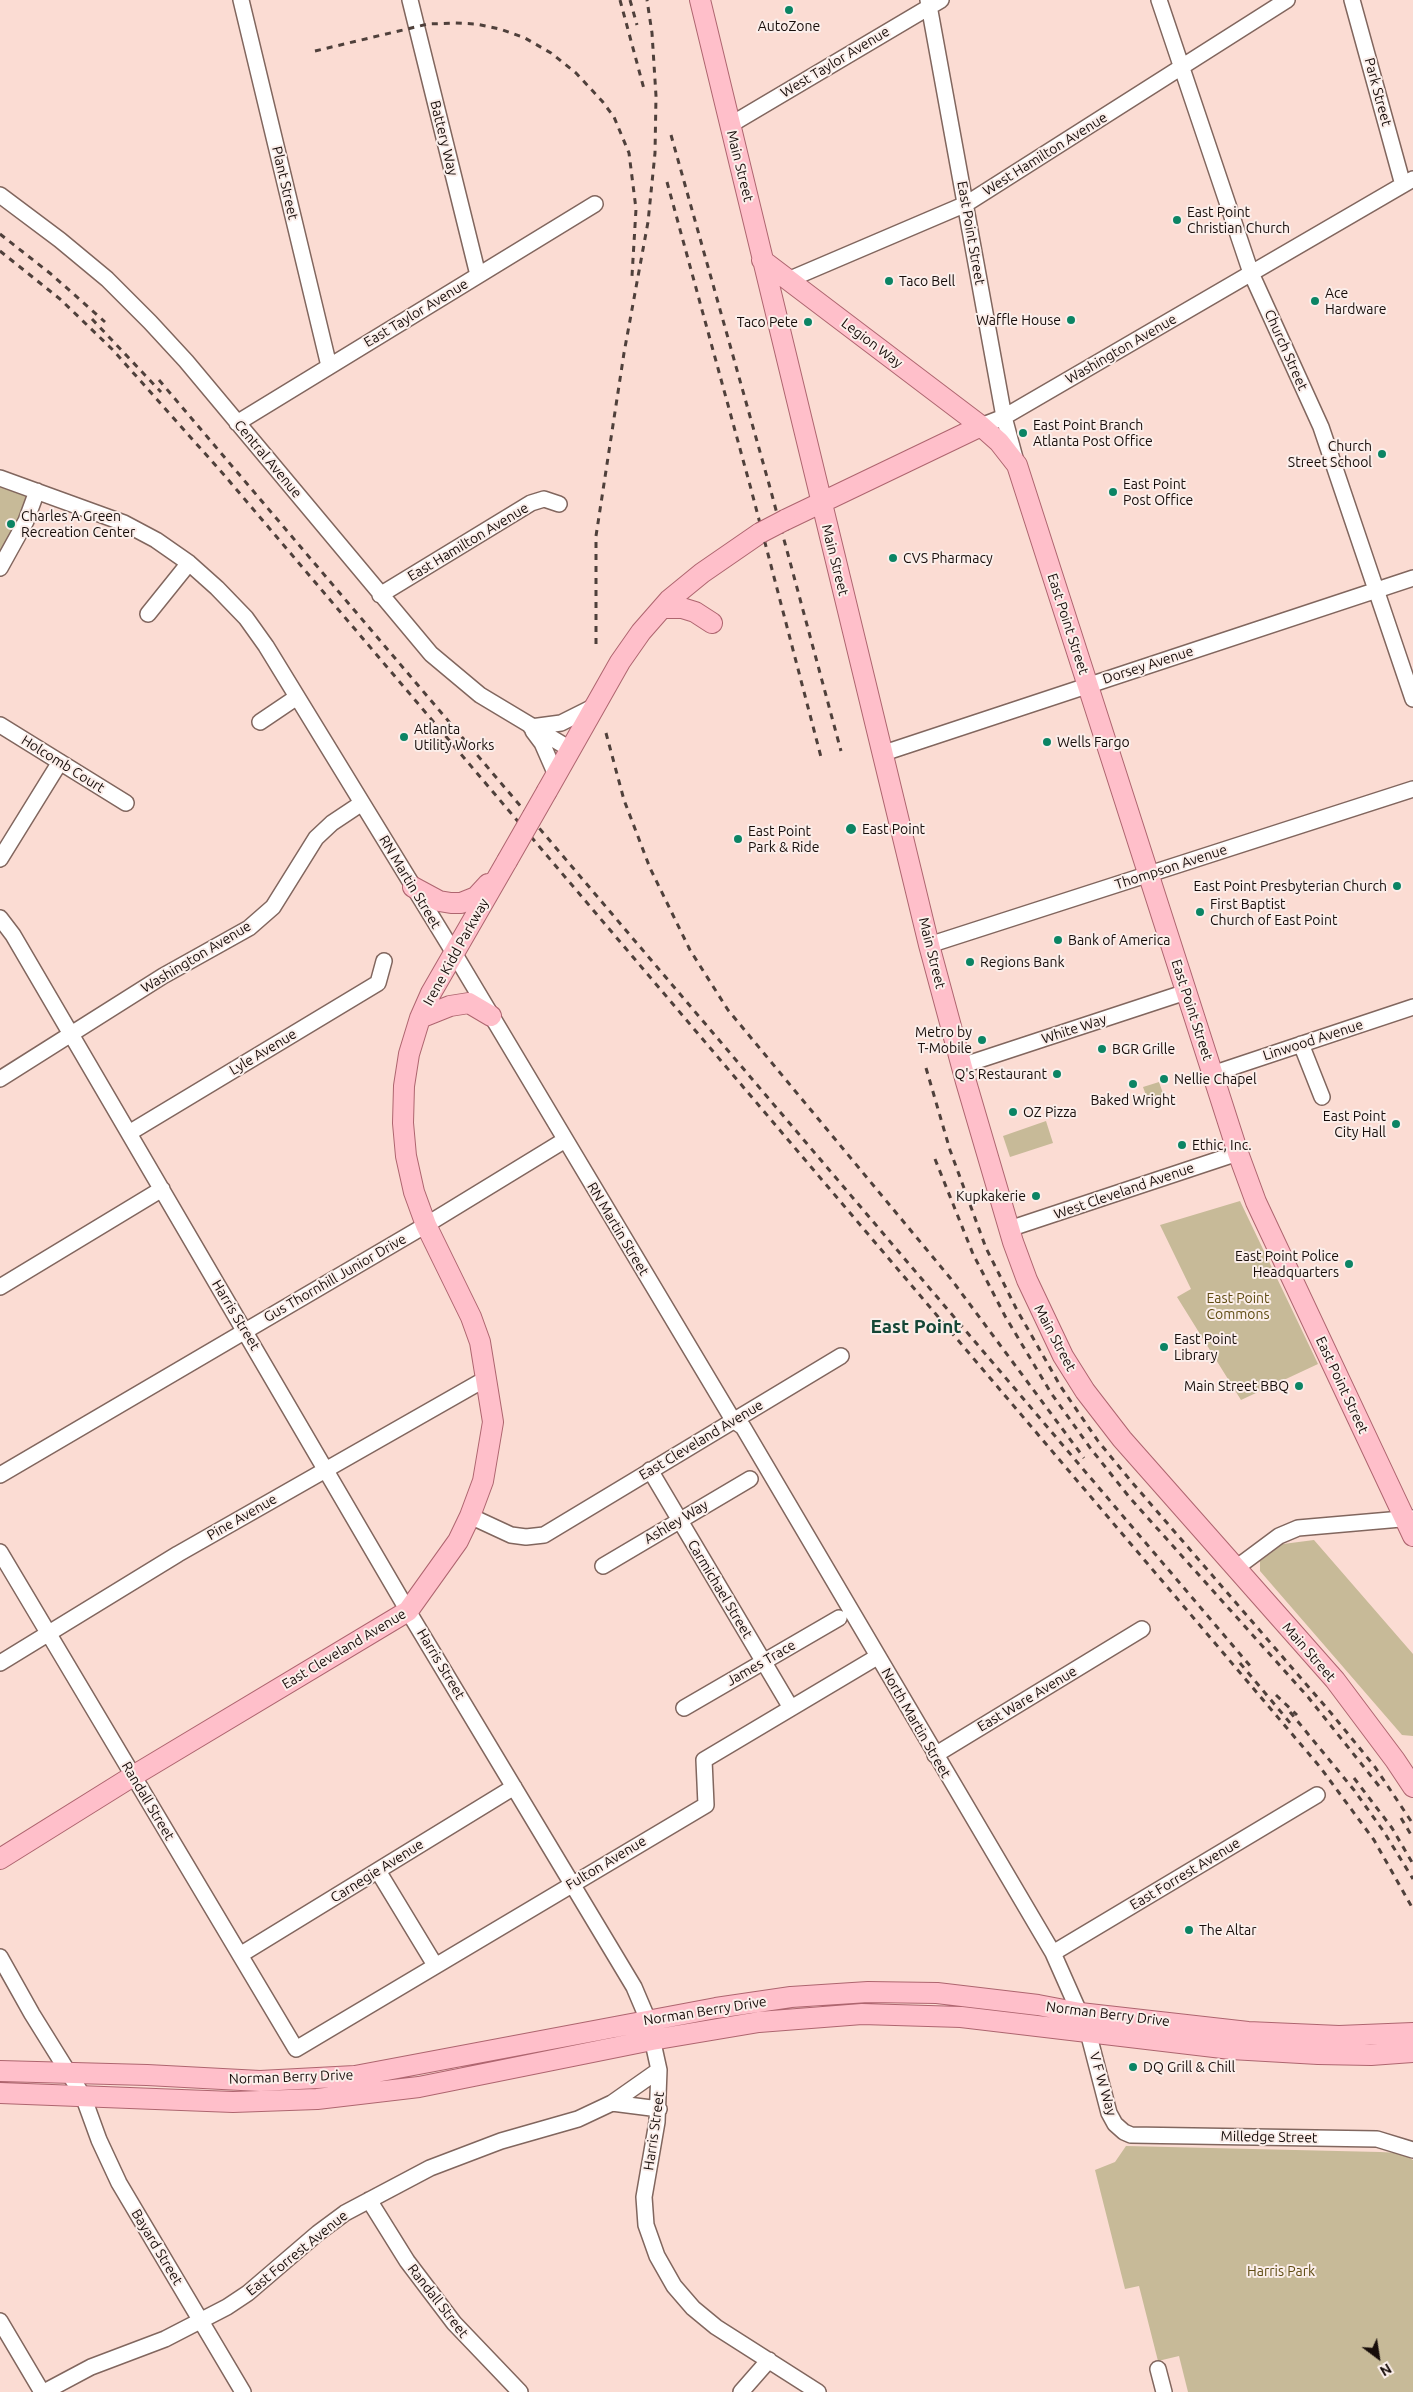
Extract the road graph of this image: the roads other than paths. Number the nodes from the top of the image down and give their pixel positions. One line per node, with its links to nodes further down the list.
1 (241, 0): 18 (street, Plant Street)
2 (410, 0): 16 (street, Battery Way)
3 (700, 0): 9 (main road, Main Street)
4 (1158, 0): 8 (street, Church Street)
5 (1287, 0): 8 (street, West Hamilton Avenue)
6 (1352, 0): 10 (street, Park Street)
7 (933, 2): 9 (street, West Taylor Avenue); 13 (street, East Point Street)
8 (1181, 68): 13 (street, West Hamilton Avenue); 15 (street, Church Street)
9 (730, 125): 14 (main road, Main Street)
10 (1408, 182): 15 (street, Washington Avenue)
11 (0, 195): 20 (street, Central Avenue)
12 (595, 204): 16 (street, East Taylor Avenue)
13 (966, 204): 17 (street, West Hamilton Avenue); 19 (street, East Point Street)
14 (762, 260): 17 (main road, Legion Way); 25 (main road, Main Street)
15 (1251, 273): 19 (street, Washington Avenue); 30 (street, Church Street)
16 (478, 275): 18 (street, East Taylor Avenue)
17 (788, 280): 21 (main road, Legion Way)
18 (329, 366): 20 (street, East Taylor Avenue)
19 (1004, 417): 21 (street, Washington Avenue); 22 (street, East Point Street)
20 (238, 423): 31 (street, Central Avenue)
21 (981, 426): 22 (main road, East Point Street); 25 (main road, Washington Avenue)
22 (1017, 465): 35 (main road, East Point Street)
23 (0, 478): 24 (street, RN Martin Street)
24 (37, 491): 27 (street, RN Martin Street); 28 (street)
25 (821, 502): 32 (main road, Irene Kidd Parkway, bridge); 43 (main road, Main Street)
26 (559, 504): 31 (street, East Hamilton Avenue)
27 (189, 563): 33 (street); 36 (street, RN Martin Street)
28 (0, 568)
29 (1413, 578): 30 (street, Dorsey Avenue)
30 (1376, 590): 35 (street, Dorsey Avenue); 37 (street, Church Street)
31 (380, 595): 41 (street, Central Avenue)
32 (662, 608): 34 (main road); 38 (main road, Irene Kidd Parkway)
33 (148, 614)
34 (712, 623)
35 (1088, 686): 43 (street, Dorsey Avenue); 51 (main road, East Point Street)
36 (297, 697): 39 (street); 48 (street, RN Martin Street)
37 (1413, 699)
38 (595, 706): 41 (street); 42 (main road, Irene Kidd Parkway)
39 (260, 722)
40 (0, 725): 44 (street, Holcomb Court)
41 (531, 727): 42 (street, Central Avenue); 45 (street, Central Avenue)
42 (570, 749): 45 (main road, Irene Kidd Parkway)
43 (884, 753): 54 (main road, Main Street)
44 (60, 762): 47 (street, Holcomb Court); 49 (street)
45 (552, 783): 50 (main road, Irene Kidd Parkway, bridge)
46 (1413, 789): 51 (street, Thompson Avenue)
47 (126, 803)
48 (362, 803): 52 (street, RN Martin Street); 61 (street, Washington Avenue)
49 (0, 859)
50 (504, 866): 52 (main road); 55 (main road, Irene Kidd Parkway)
51 (1148, 875): 54 (street, Thompson Avenue); 57 (main road, East Point Street)
52 (413, 887): 55 (street, RN Martin Street)
53 (0, 918): 61 (street, Harris Street)
54 (929, 945): 63 (main road, Main Street)
55 (454, 953): 59 (street, RN Martin Street); 60 (main road, Irene Kidd Parkway)
56 (384, 961): 67 (street, Lyle Avenue)
57 (1186, 992): 63 (street, White Way); 64 (main road, East Point Street)
58 (1413, 1007): 62 (street, Linwood Avenue)
59 (491, 1016): 60 (main road); 68 (street, RN Martin Street)
60 (420, 1018): 71 (main road, Irene Kidd Parkway)
61 (71, 1034): 65 (street, Washington Avenue); 67 (street, Harris Street)
62 (1301, 1044): 64 (street, Linwood Avenue); 66 (street)
63 (961, 1066): 72 (main road, Main Street)
64 (1212, 1074): 69 (main road, East Point Street)
65 (0, 1079)
66 (1322, 1097)
67 (129, 1133): 70 (street, Harris Street)
68 (565, 1140): 71 (street, Gus Thornhill Junior Drive); 77 (street, RN Martin Street)
69 (1238, 1153): 72 (street, West Cleveland Avenue); 84 (main road, East Point Street)
70 (162, 1190): 73 (street); 74 (street, Harris Street)
71 (426, 1225): 74 (street, Gus Thornhill Junior Drive); 76 (main road, Irene Kidd Parkway)
72 (1009, 1230): 87 (main road, Main Street)
73 (0, 1287)
74 (246, 1330): 78 (street, Harris Street); 80 (street, Gus Thornhill Junior Drive)
75 (841, 1356): 77 (street, East Cleveland Avenue)
76 (487, 1378): 78 (street, Pine Avenue); 82 (main road, Irene Kidd Parkway)
77 (733, 1420): 79 (street, East Cleveland Avenue); 92 (street, North Martin Street)
78 (327, 1468): 88 (street, Harris Street); 91 (street, Pine Avenue)
79 (650, 1470): 82 (street, East Cleveland Avenue); 83 (street, Carmichael Street)
80 (0, 1475)
81 (750, 1479): 83 (street, Ashley Way)
82 (470, 1516): 88 (main road, East Cleveland Avenue)
83 (680, 1520): 86 (street, Ashley Way); 93 (street, Carmichael Street)
84 (1410, 1524): 87 (street)
85 (0, 1552): 91 (street, Randall Street)
86 (603, 1566)
87 (1236, 1568): 98 (main road, Main Street)
88 (408, 1611): 99 (main road, East Cleveland Avenue); 100 (street, Harris Street)
89 (839, 1618): 93 (street, James Trace)
90 (1142, 1629): 97 (street, East Ware Avenue)
91 (48, 1634): 94 (street, Pine Avenue); 99 (street, Randall Street)
92 (877, 1657): 96 (street, Fulton Avenue); 97 (street, North Martin Street)
93 (764, 1662): 95 (street, James Trace); 96 (street, Carmichael Street)
94 (0, 1663)
95 (684, 1708)
96 (791, 1708): 105 (street, Fulton Avenue)
97 (934, 1755): 106 (street, North Martin Street)
98 (1404, 1757): 101 (main road, Main Street)
99 (132, 1776): 103 (main road, East Cleveland Avenue); 107 (street, Randall Street)
100 (514, 1787): 104 (street, Carnegie Avenue); 105 (street, Harris Street)
101 (1413, 1787)
102 (1317, 1795): 106 (street, East Forrest Avenue)
103 (0, 1859)
104 (378, 1871): 107 (street, Carnegie Avenue); 109 (street)
105 (572, 1883): 109 (street, Fulton Avenue); 111 (street, Harris Street)
106 (1053, 1953): 110 (street, North Martin Street)
107 (240, 1955): 115 (street, Randall Street)
108 (0, 1957): 119 (street, Bayard Street)
109 (434, 1965): 115 (street, Fulton Avenue)
110 (1080, 2013): 111 (main road, Norman Berry Drive); 112 (street, North Martin Street); 113 (main road, Norman Berry Drive)
111 (648, 2020): 114 (street, Harris Street); 119 (main road, Norman Berry Drive)
112 (1088, 2032): 114 (main road, Norman Berry Drive); 116 (main road, Norman Berry Drive); 124 (street, V F W Way)
113 (1413, 2033)
114 (652, 2040): 117 (street, Harris Street); 121 (main road, Norman Berry Drive)
115 (296, 2049)
116 (1413, 2052)
117 (659, 2070): 122 (street, East Forrest Avenue); 123 (street, Harris Street)
118 (0, 2071): 119 (main road, Norman Berry Drive)
119 (68, 2074): 121 (street, Bayard Street)
120 (0, 2093): 121 (main road, Norman Berry Drive)
121 (83, 2096): 128 (street, Bayard Street)
122 (612, 2103): 123 (street); 126 (street, East Forrest Avenue)
123 (659, 2109): 129 (street, Harris Street)
124 (1124, 2132): 125 (street, Milledge Street)
125 (1413, 2150)
126 (369, 2200): 128 (street, East Forrest Avenue); 133 (street, Randall Street)
127 (0, 2321): 131 (street)
128 (201, 2322): 131 (street, East Forrest Avenue); 132 (street, Bayard Street)
129 (769, 2360): 134 (street); 135 (street, Harris Street)
130 (1158, 2369): 136 (street)
131 (43, 2392)
132 (243, 2392)
133 (520, 2392)
134 (741, 2392)
135 (818, 2392)
136 (1164, 2392)

